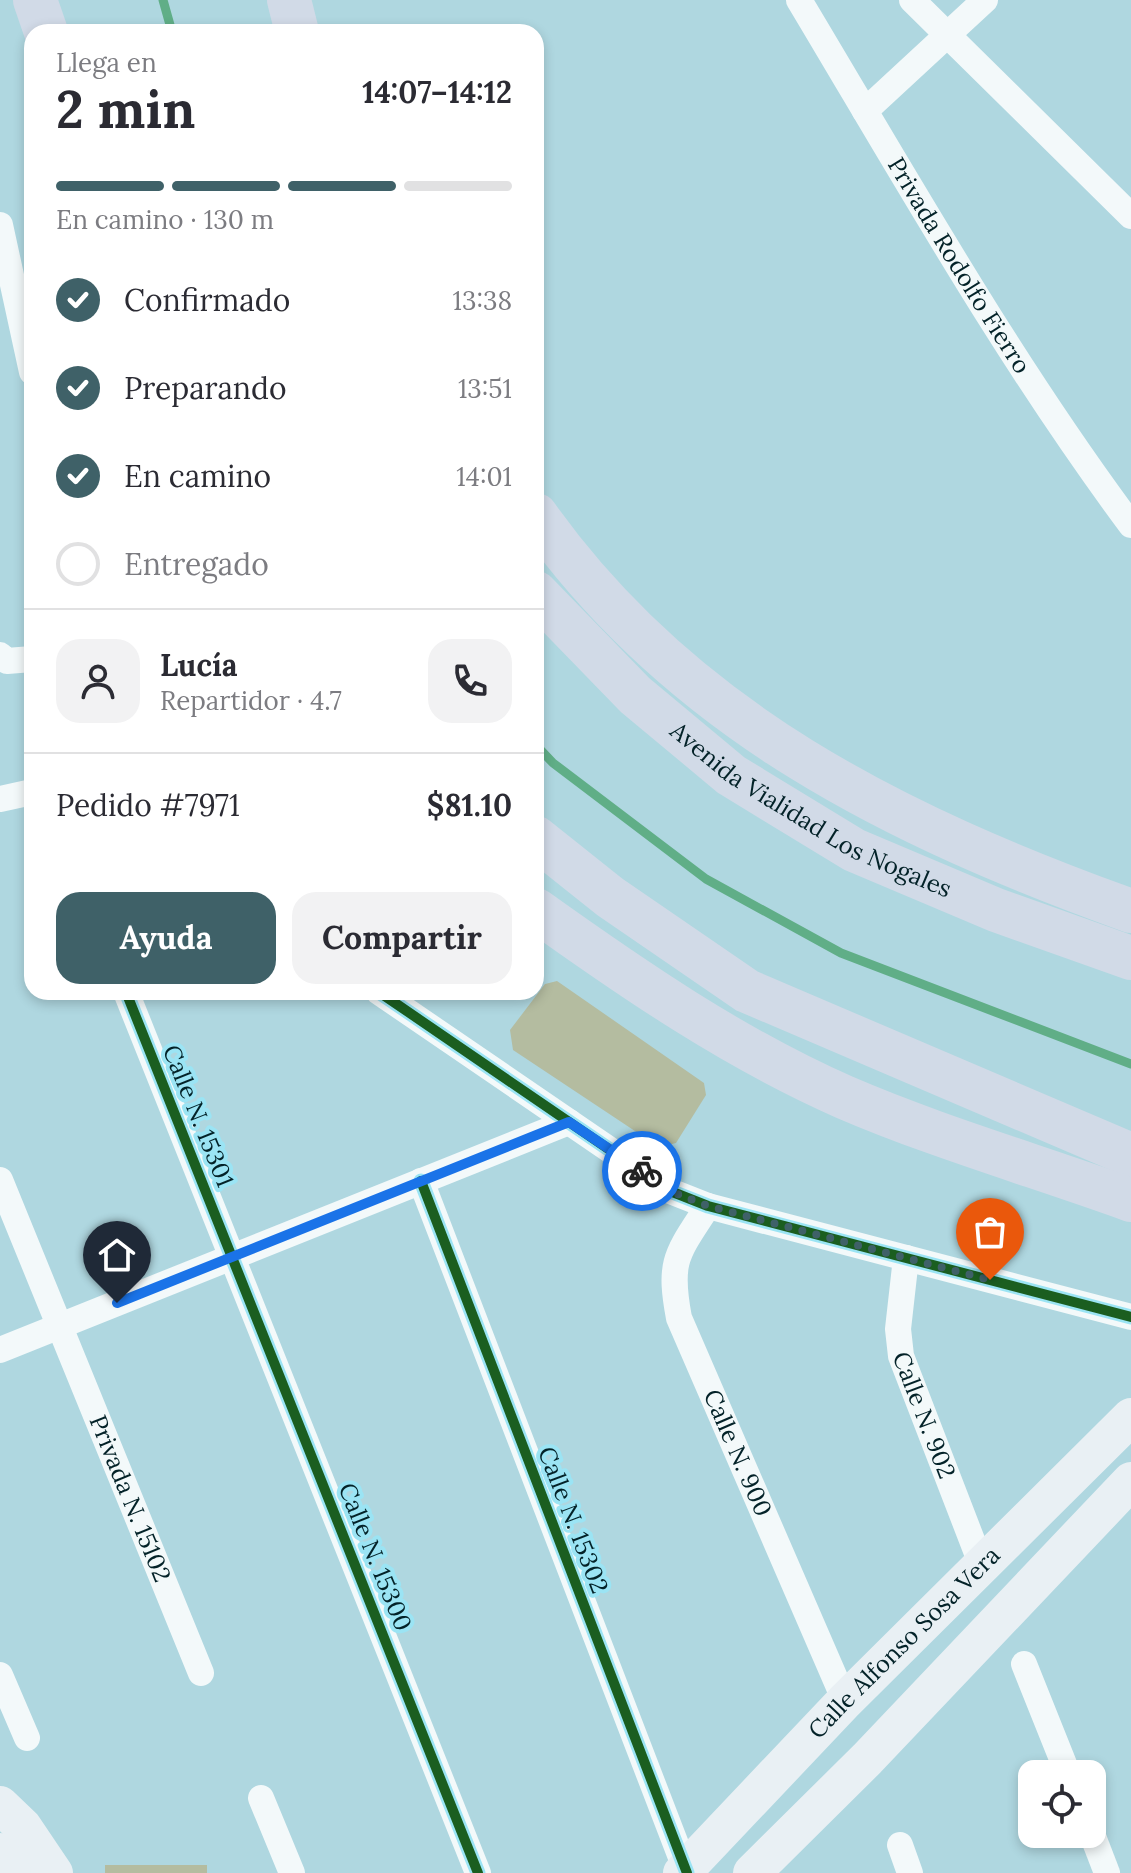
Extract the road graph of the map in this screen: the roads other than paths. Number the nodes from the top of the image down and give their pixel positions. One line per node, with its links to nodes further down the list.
1 (35, 0): 6 (highway)
2 (289, 0): 7 (highway)
3 (799, 0): 9 (street, Privada Rodolfo Fierro)
4 (912, 0): 8 (street)
5 (985, 0): 8 (street)
6 (43, 24)
7 (295, 24)
8 (950, 34): 9 (street); 10 (street)
9 (865, 111): 13 (street, Privada Rodolfo Fierro)
10 (1131, 216)
11 (0, 225): 12 (street)
12 (24, 335)
13 (1131, 525)
14 (544, 526): 21 (highway)
15 (544, 601): 23 (highway, Avenida Vialidad Los Nogales)
16 (0, 655): 17 (street)
17 (24, 660)
18 (24, 794): 19 (street)
19 (0, 799)
20 (544, 844): 27 (highway)
21 (1131, 911)
22 (544, 916): 30 (highway)
23 (1131, 958)
24 (129, 1000): 32 (street, Calle N. 15301)
25 (391, 1000): 26 (street)
26 (569, 1122): 29 (street); 31 (street)
27 (1131, 1155)
28 (0, 1180): 35 (street, Privada N. 15102)
29 (421, 1181): 32 (street); 51 (street, Calle N. 15302)
30 (1131, 1200)
31 (708, 1206): 33 (street); 43 (street, Calle N. 900)
32 (234, 1256): 35 (street); 55 (street, Calle N. 15300)
33 (906, 1258): 34 (street); 39 (street, Calle N. 902)
34 (1131, 1317)
35 (59, 1326): 36 (street); 41 (street, Privada N. 15102)
36 (0, 1350)
37 (1131, 1417): 39 (main road, Calle Alfonso Sosa Vera)
38 (1131, 1481): 56 (main road, Calle Alfonso Sosa Vera)
39 (982, 1566): 43 (main road, Calle Alfonso Sosa Vera)
40 (1024, 1664): 45 (street)
41 (201, 1673)
42 (0, 1675): 44 (street)
43 (845, 1701): 51 (main road, Calle Alfonso Sosa Vera)
44 (27, 1738)
45 (1062, 1760)
46 (261, 1798): 54 (street)
47 (0, 1805): 53 (main road)
48 (900, 1845): 57 (street)
49 (1097, 1848): 58 (street)
50 (0, 1852): 52 (main road)
51 (685, 1872)
52 (12, 1873)
53 (54, 1873)
54 (292, 1873)
55 (478, 1873)
56 (752, 1873)
57 (910, 1873)
58 (1107, 1873)

